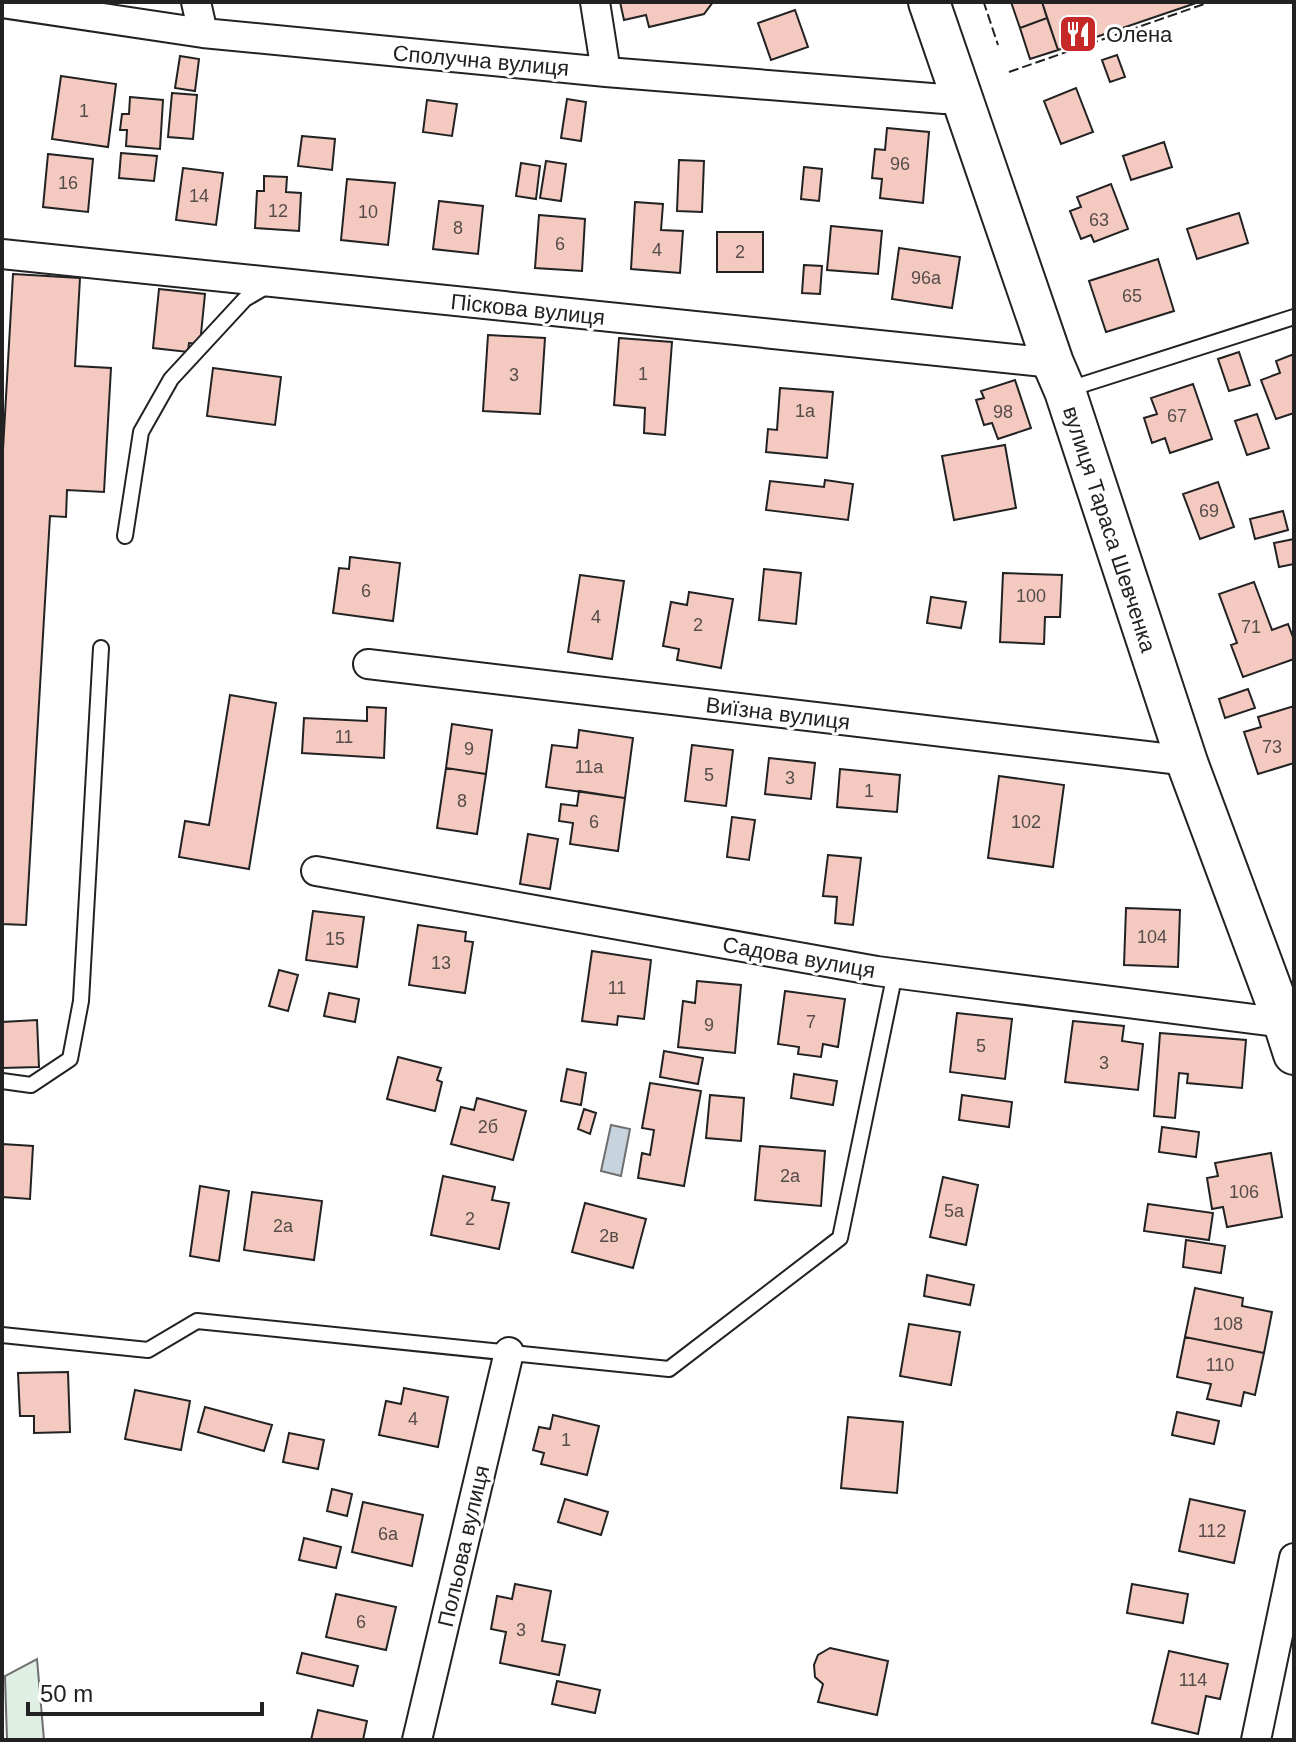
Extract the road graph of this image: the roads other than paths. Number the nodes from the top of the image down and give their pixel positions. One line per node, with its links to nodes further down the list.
1 (196, 2): 5 (street)
2 (595, 2): 6 (street)
3 (929, 2): 7 (street, вулиця Тараса Шевченка)
4 (2, 3): 5 (street, Сполучна вулиця)
5 (203, 33): 6 (street, Сполучна вулиця)
6 (606, 72): 7 (street, Сполучна вулиця)
7 (962, 97): 11 (street, вулиця Тараса Шевченка)
8 (2, 254): 9 (street, Піскова вулиця)
9 (273, 283): 11 (street, Піскова вулиця); 12 (lane)
10 (1294, 317): 11 (lane)
11 (1059, 377): 15 (street, вулиця Тараса Шевченка)
12 (125, 536)
13 (101, 648): 19 (lane)
14 (368, 664): 15 (street, Виїзна вулиця)
15 (1188, 765): 18 (street, вулиця Тараса Шевченка)
16 (316, 871): 17 (street, Садова вулиця)
17 (895, 973): 18 (street, Садова вулиця); 21 (lane)
18 (1289, 1038)
19 (2, 1081)
20 (2, 1335): 21 (lane)
21 (509, 1352): 23 (street, Польова вулиця)
22 (1294, 1558): 24 (street)
23 (417, 1740)
24 (1256, 1740)

